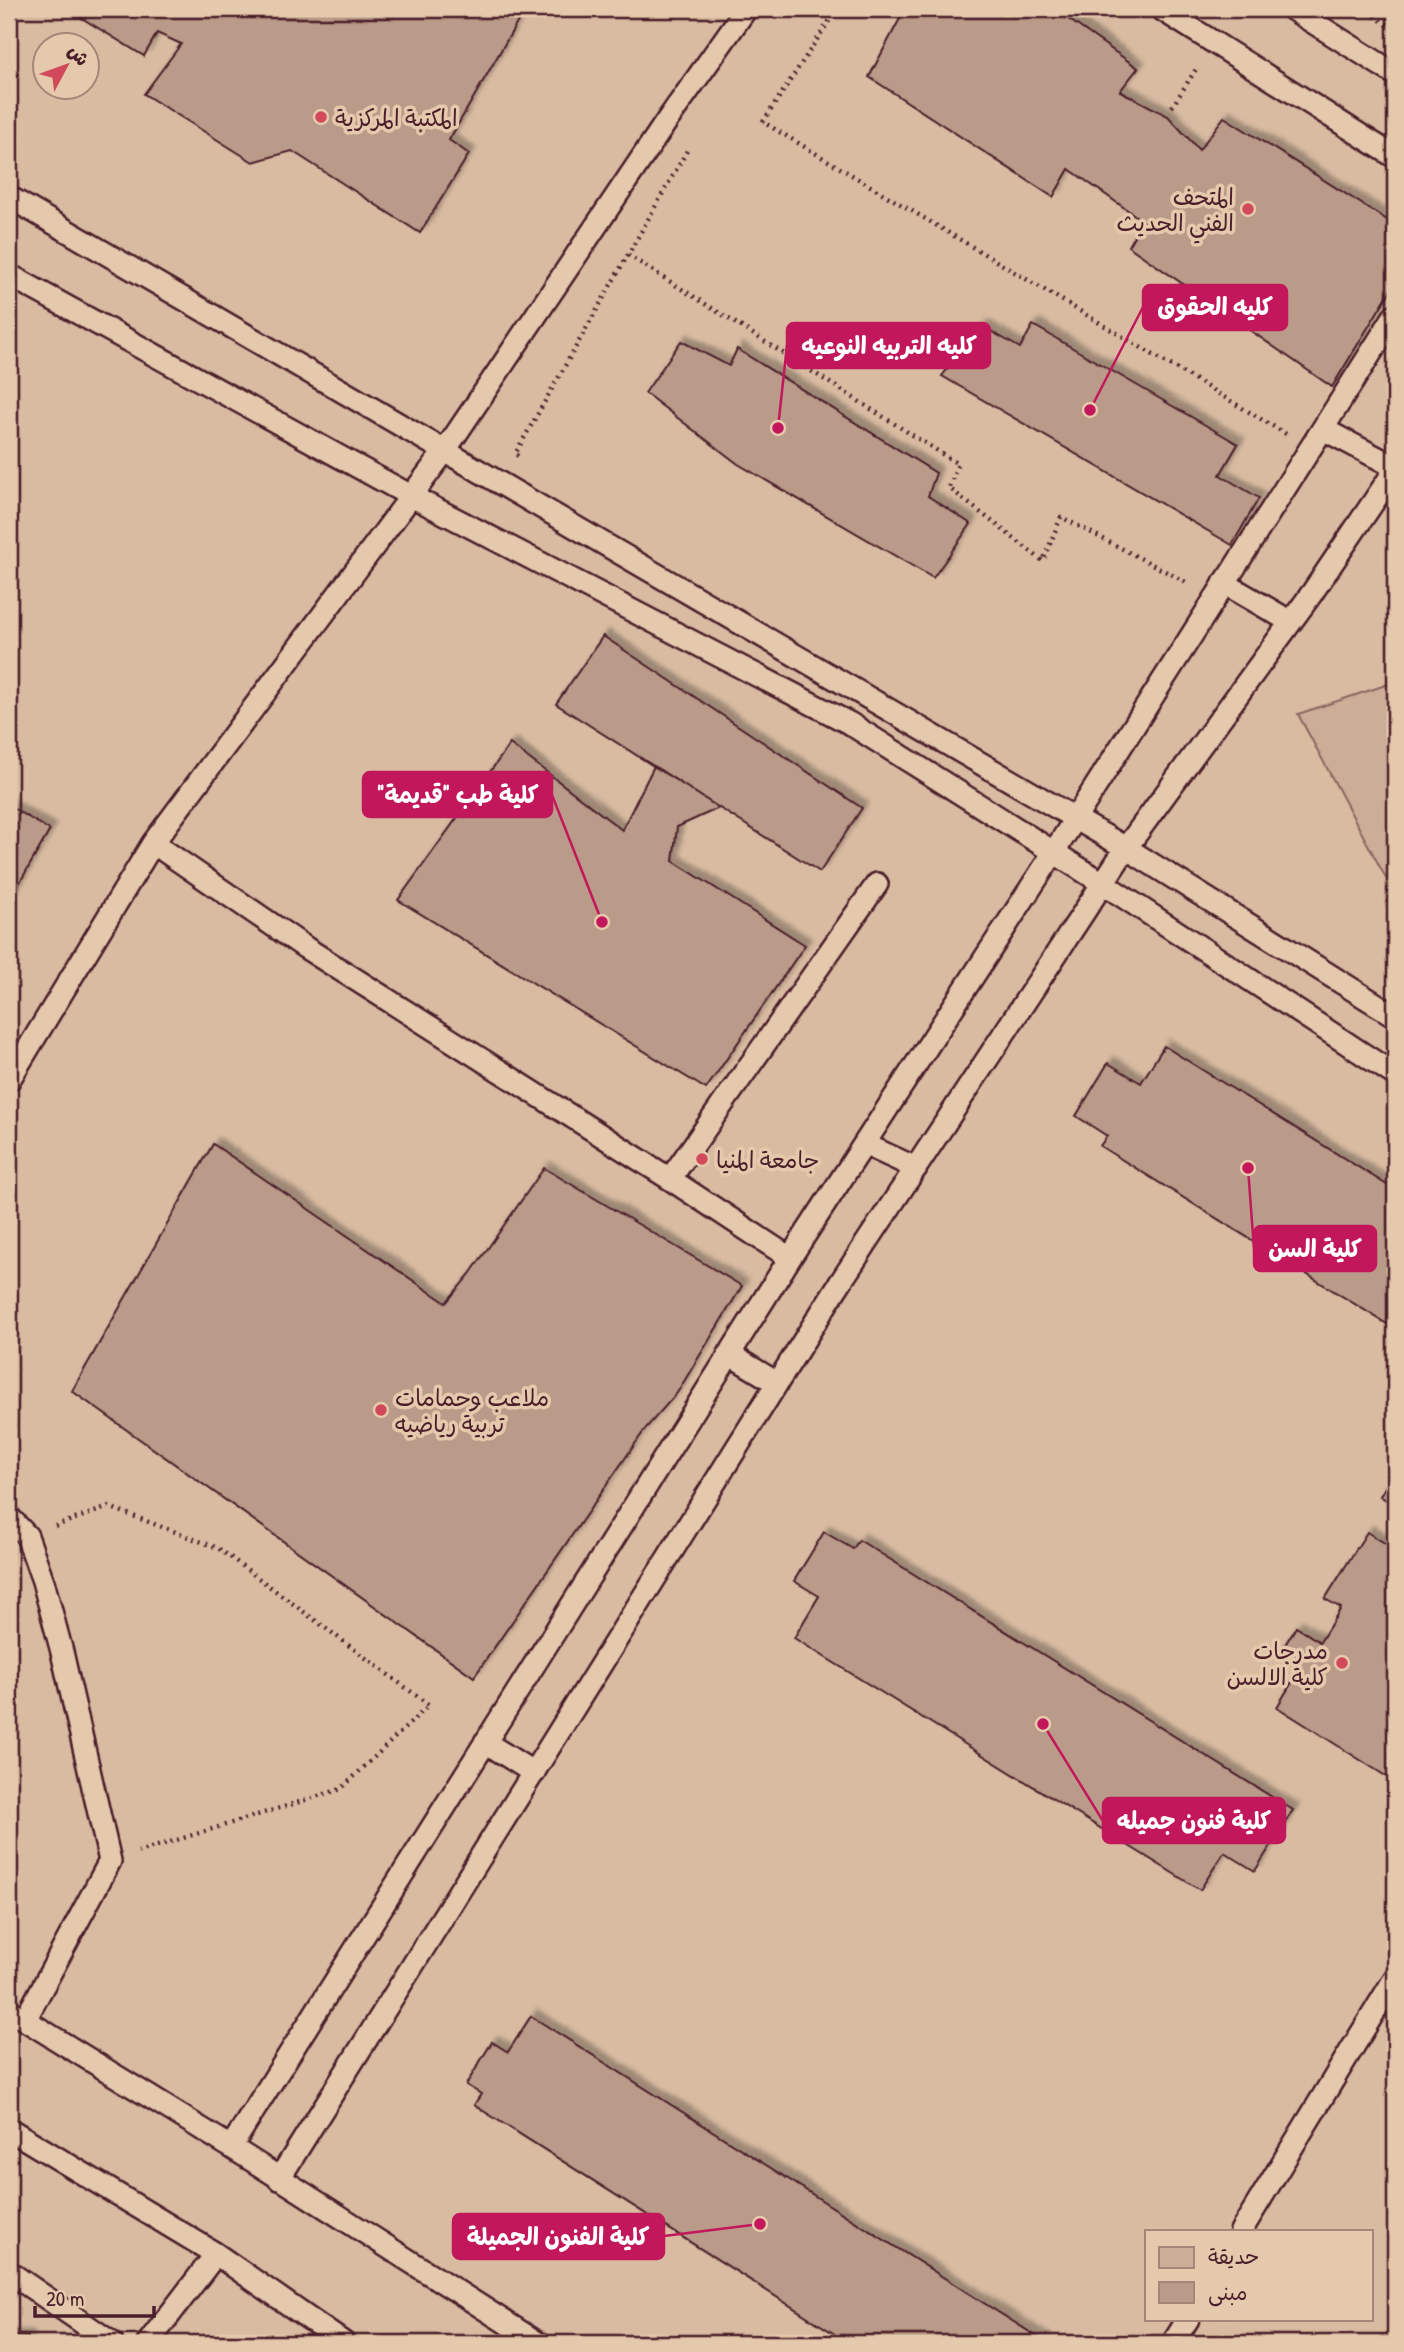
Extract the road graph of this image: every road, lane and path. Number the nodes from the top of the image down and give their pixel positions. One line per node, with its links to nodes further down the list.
1 (746, 9): 18 (lane)
2 (837, 9): 17 (path)
3 (1161, 9): 7 (lane)
4 (1292, 9): 8 (lane)
5 (1362, 9): 6 (path)
6 (1395, 29)
7 (1214, 42): 9 (path); 11 (lane)
8 (1395, 74)
9 (1172, 107)
10 (690, 147): 13 (path)
11 (1395, 157)
12 (9, 198): 18 (lane)
13 (628, 255): 19 (path); 22 (path)
14 (9, 275): 21 (lane)
15 (1395, 315): 16 (lane)
16 (1323, 429): 17 (lane); 20 (lane)
17 (1310, 448): 22 (lane)
18 (444, 452): 21 (lane); 24 (lane)
19 (526, 461)
20 (1395, 468): 23 (lane)
21 (411, 496): 25 (lane); 27 (lane)
22 (1220, 590): 23 (lane); 24 (lane)
23 (1291, 622): 26 (lane)
24 (1075, 818): 26 (lane); 27 (lane)
25 (153, 843): 32 (lane); 35 (lane)
26 (1126, 848): 29 (lane); 30 (lane)
27 (1054, 852): 29 (lane); 33 (lane)
28 (877, 884): 35 (lane)
29 (1104, 884): 31 (lane); 34 (lane)
30 (1395, 1016)
31 (1395, 1075)
32 (9, 1080)
33 (864, 1144): 34 (lane); 36 (lane)
34 (916, 1168): 38 (lane)
35 (670, 1179): 36 (lane)
36 (790, 1258): 37 (lane)
37 (729, 1354): 38 (lane); 41 (lane)
38 (777, 1383): 42 (lane)
39 (9, 1517): 40 (lane)
40 (27, 1536): 43 (lane); 43 (path)
41 (485, 1742): 42 (lane); 47 (lane)
42 (534, 1773): 48 (lane)
43 (110, 1861): 45 (lane)
44 (1395, 1978): 49 (lane)
45 (17, 2015): 47 (lane)
46 (9, 2129): 50 (lane)
47 (230, 2147): 48 (lane)
48 (279, 2179): 56 (lane)
49 (1242, 2230)
50 (216, 2254): 54 (lane); 55 (lane)
51 (9, 2272): 53 (lane)
52 (1187, 2320): 57 (lane)
53 (112, 2343)
54 (148, 2343)
55 (344, 2343)
56 (538, 2343)
57 (1173, 2343)

